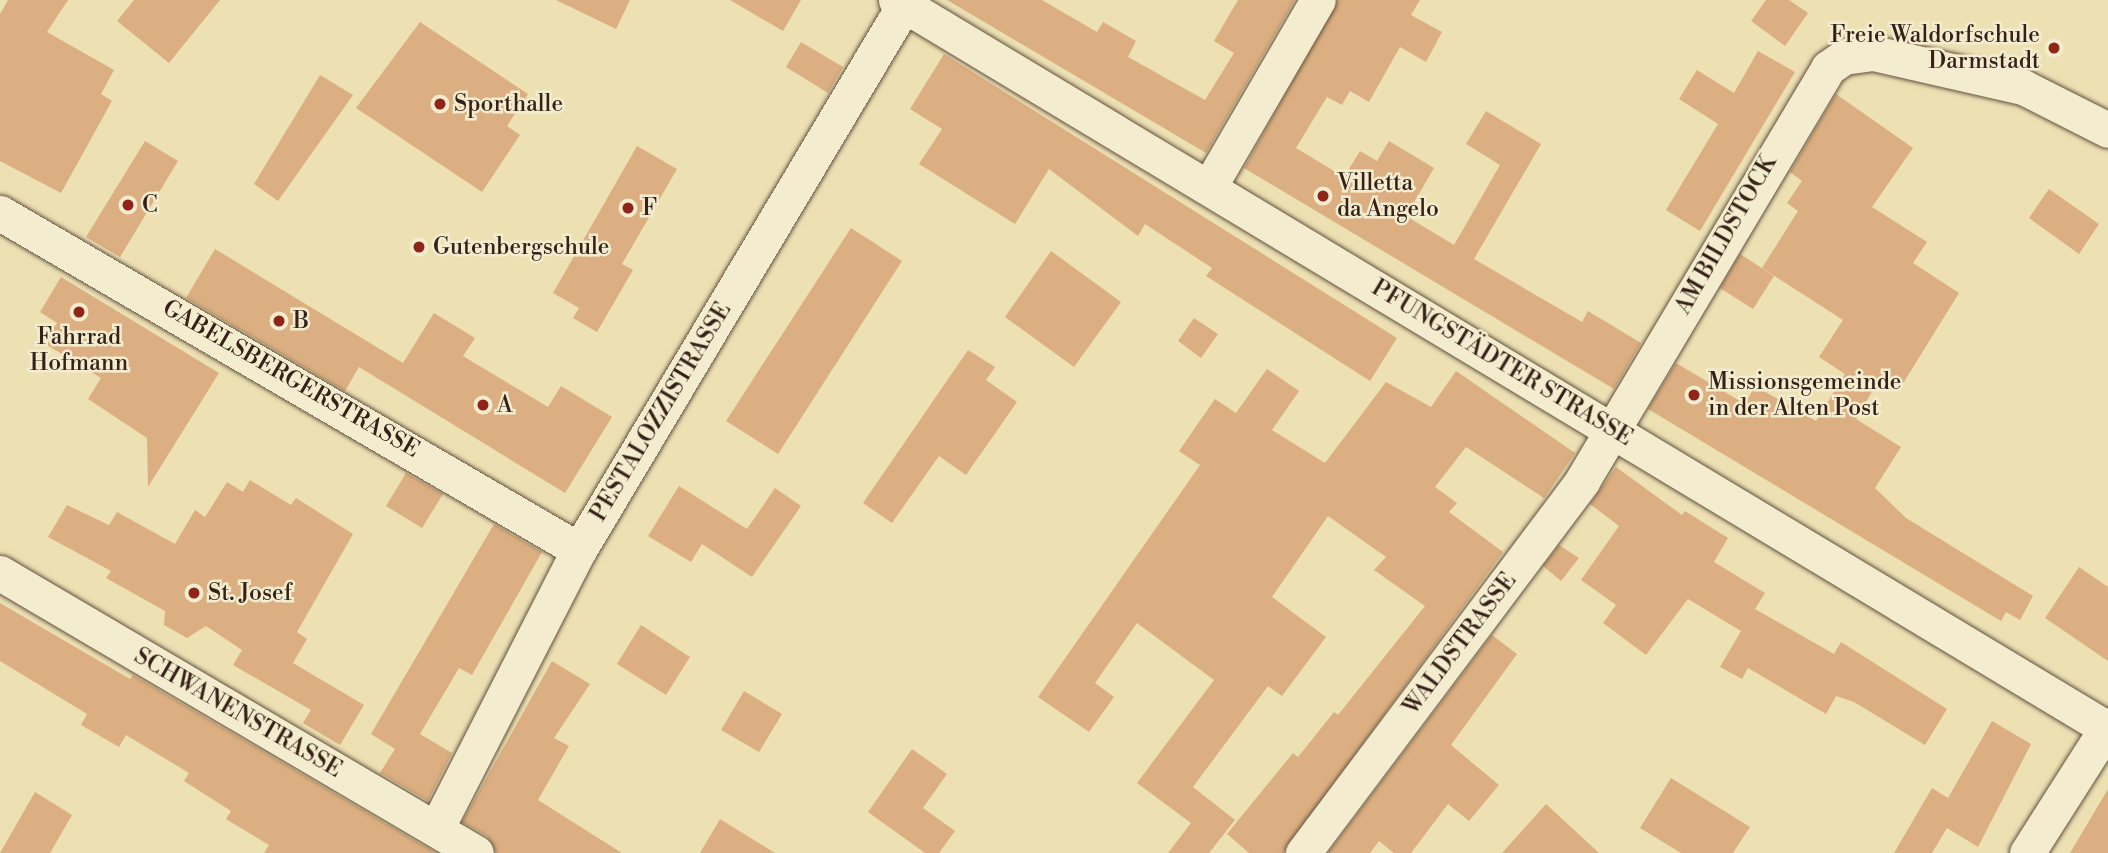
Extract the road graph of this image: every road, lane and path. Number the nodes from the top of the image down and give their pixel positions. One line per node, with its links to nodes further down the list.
1 (1318, 0): 4 (street)
2 (900, 3): 4 (street, PFUNGSTÄDTER STRASSE); 7 (street, PESTALOZZISTRASSE)
3 (2108, 130): 6 (street, AM BILDSTOCK)
4 (1209, 187): 6 (street, PFUNGSTÄDTER STRASSE)
5 (0, 213): 7 (street, GABELSBERGERSTRASSE)
6 (1613, 431): 9 (street, PFUNGSTÄDTER STRASSE); 12 (street, WALDSTRASSE)
7 (579, 550): 10 (street, PESTALOZZISTRASSE)
8 (0, 573): 10 (street, SCHWANENSTRASSE)
9 (2108, 728): 13 (street)
10 (436, 829): 11 (street, SCHWANENSTRASSE)
11 (476, 853)
12 (1303, 853)
13 (2028, 853)

